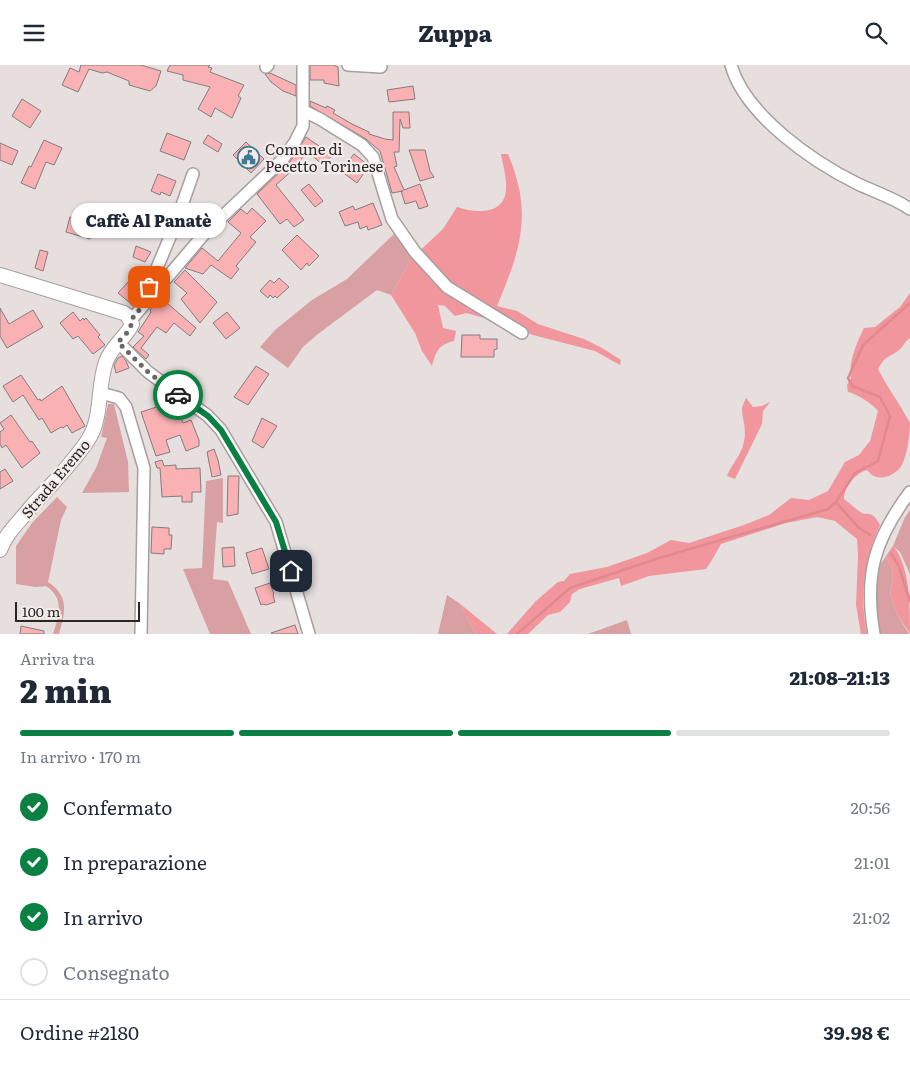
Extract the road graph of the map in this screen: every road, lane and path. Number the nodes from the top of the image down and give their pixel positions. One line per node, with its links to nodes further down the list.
1 (303, 65): 5 (street)
2 (348, 65): 4 (street)
3 (731, 65): 7 (street)
4 (381, 67)
5 (304, 111): 9 (street); 11 (street)
6 (193, 174): 9 (street)
7 (910, 209)
8 (0, 275): 10 (main road)
9 (149, 298): 10 (street)
10 (131, 320): 12 (main road, Strada Eremo)
11 (522, 333)
12 (118, 342): 13 (main road, Strada Eremo); 17 (street)
13 (101, 393): 15 (main road, Strada Eremo); 16 (street)
14 (910, 492): 18 (street)
15 (0, 550)
16 (141, 634)
17 (309, 634)
18 (874, 634)

